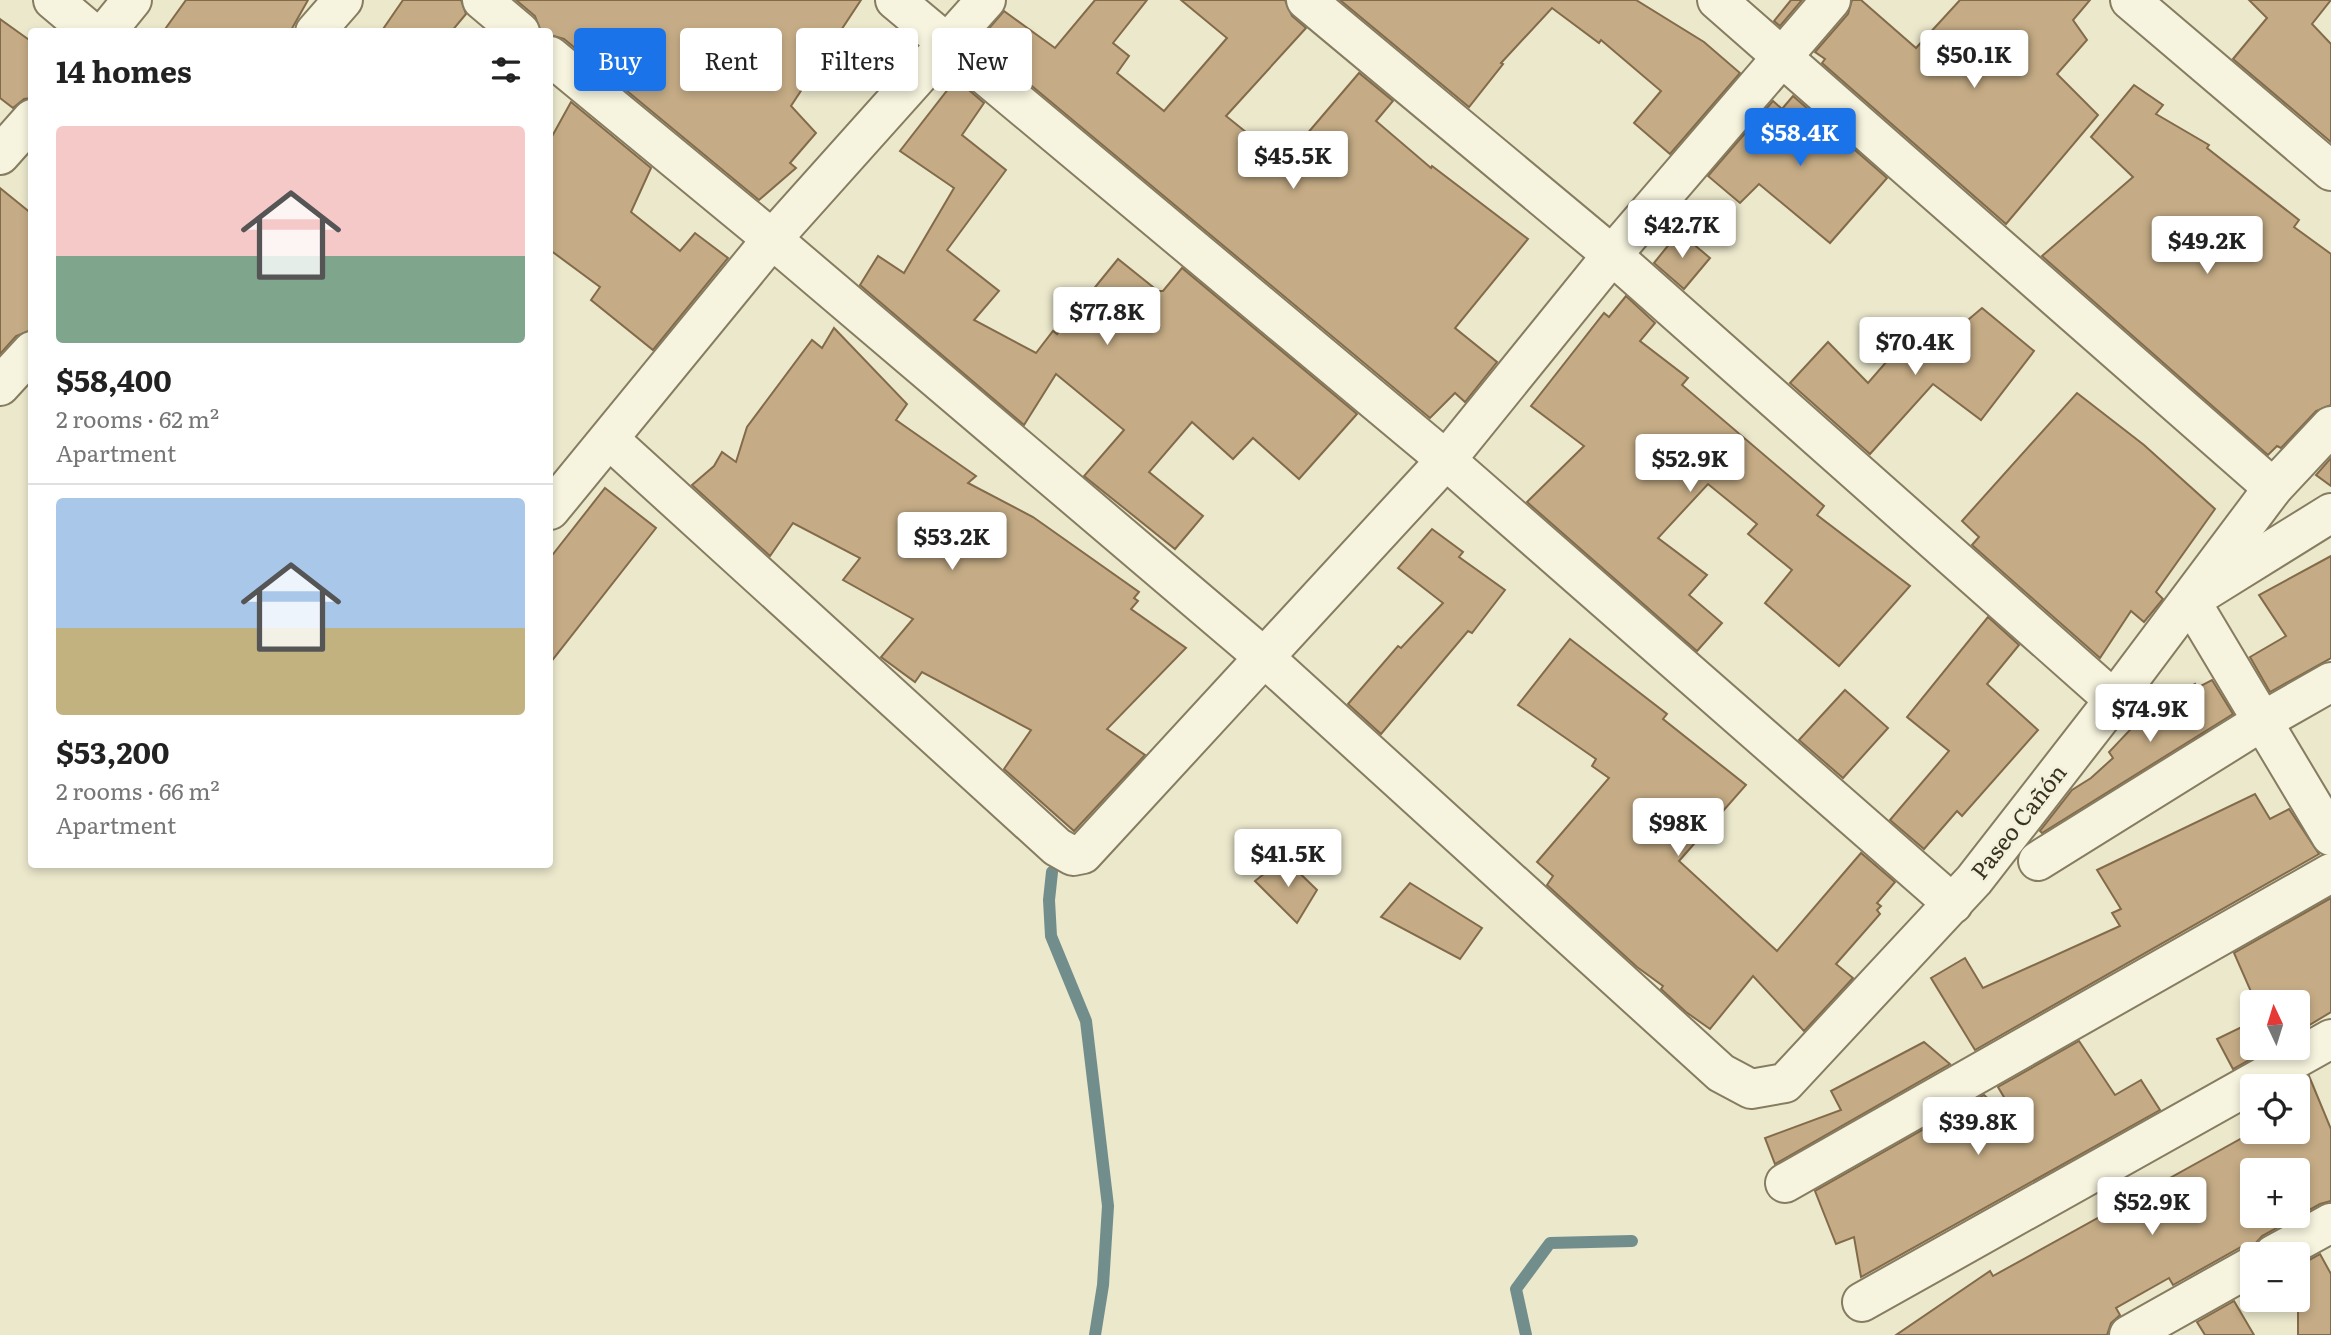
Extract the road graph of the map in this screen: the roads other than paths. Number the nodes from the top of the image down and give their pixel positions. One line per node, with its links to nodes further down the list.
1 (53, 0): 11 (street)
2 (132, 0): 12 (street)
3 (343, 0): 13 (street)
4 (482, 0): 14 (street)
5 (895, 0): 16 (street)
6 (986, 0): 15 (street)
7 (1306, 0): 25 (street)
8 (1717, 0): 17 (street)
9 (1831, 0): 17 (street)
10 (2130, 0): 23 (street)
11 (86, 28)
12 (109, 28)
13 (318, 28)
14 (515, 28)
15 (961, 28)
16 (932, 33)
17 (1782, 55): 25 (street); 31 (street)
18 (932, 61): 24 (street)
19 (556, 74): 24 (street, Paseo Cañón)
20 (1001, 91): 30 (street)
21 (28, 124): 22 (street)
22 (0, 155)
23 (2331, 171)
24 (772, 239): 29 (street); 35 (street, Paseo Cañón)
25 (1612, 256): 30 (street); 37 (street)
26 (28, 355): 27 (street)
27 (0, 386)
28 (2331, 426): 31 (street, Paseo Cañón)
29 (610, 440): 32 (street); 35 (street)
30 (1446, 460): 35 (street); 42 (street)
31 (2273, 488): 34 (street, Paseo Cañón)
32 (553, 506)
33 (2331, 513): 34 (street)
34 (2190, 600): 37 (street, Paseo Cañón); 38 (street)
35 (1266, 659): 42 (street, Paseo Cañón)
36 (2331, 682): 38 (street)
37 (2115, 700): 42 (street, Paseo Cañón)
38 (2262, 722): 39 (street); 40 (street)
39 (2331, 836)
40 (2038, 861)
41 (2331, 873): 44 (street)
42 (1953, 904)
43 (2331, 1039): 48 (street)
44 (1785, 1183)
45 (2331, 1223): 46 (street)
46 (2297, 1242)
47 (2240, 1273): 49 (street)
48 (1862, 1302)
49 (2129, 1335)

